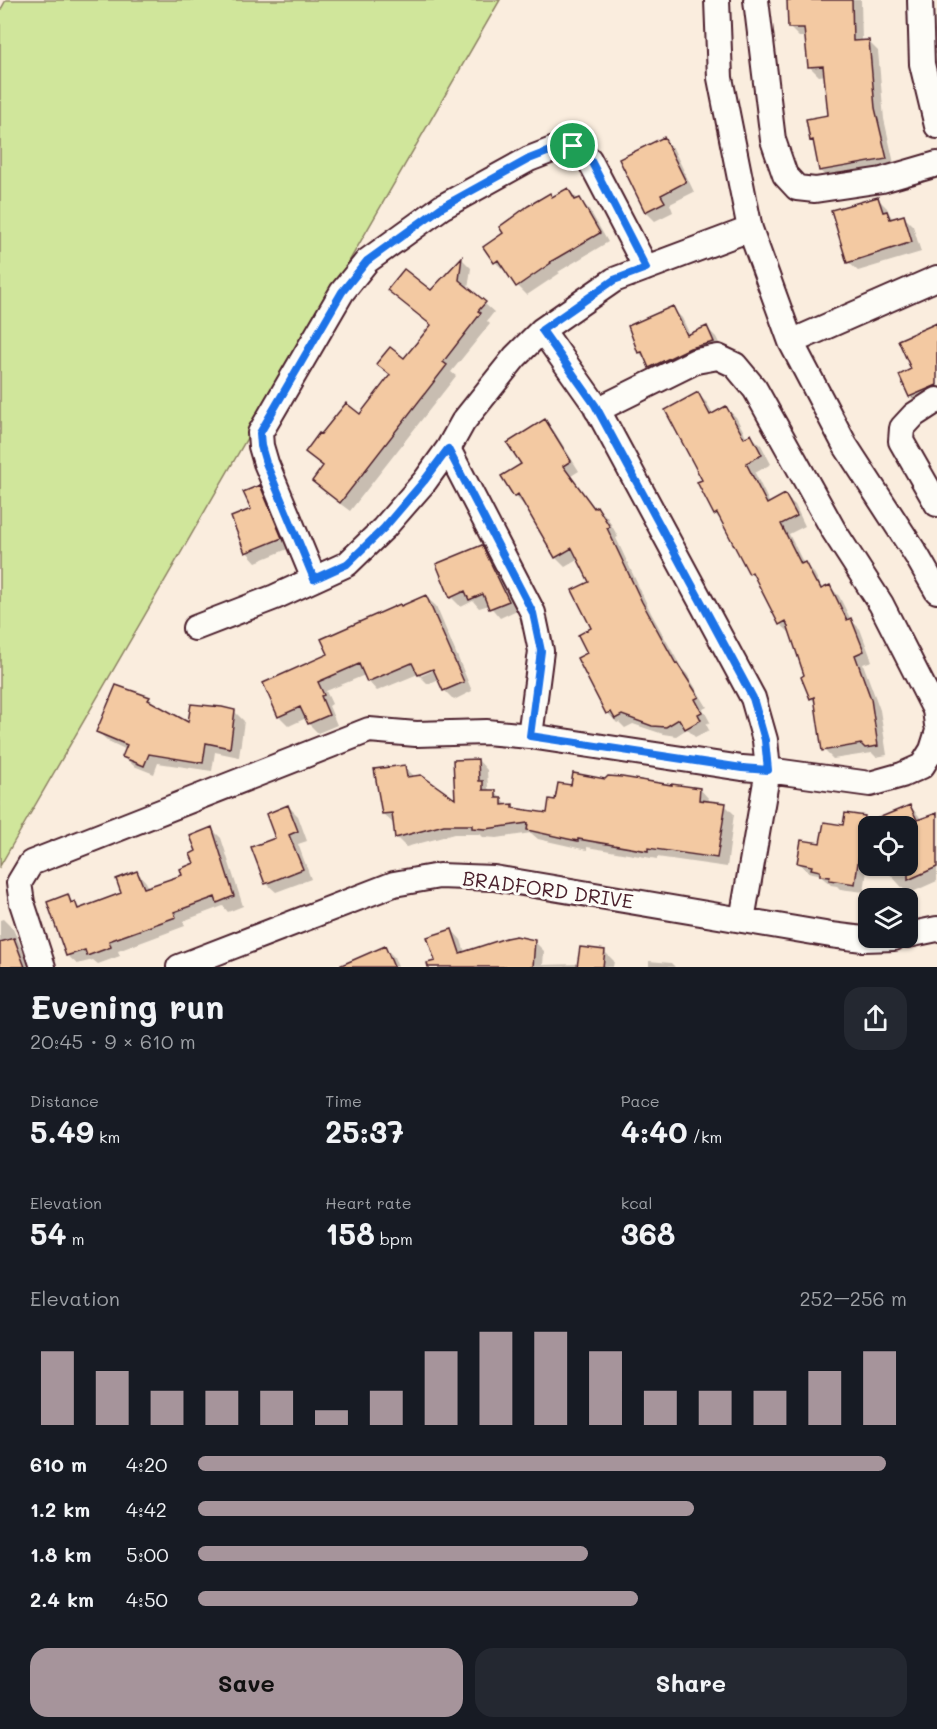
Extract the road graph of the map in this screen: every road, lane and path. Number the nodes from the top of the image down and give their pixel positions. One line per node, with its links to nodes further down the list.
1 (717, 0): 6 (street)
2 (756, 0): 5 (street)
3 (920, 0): 4 (street)
4 (937, 126)
5 (937, 164)
6 (750, 229): 7 (street); 10 (street)
7 (646, 268): 9 (street); 15 (street)
8 (937, 278): 10 (street)
9 (542, 330): 12 (street); 13 (street)
10 (791, 342): 16 (street)
11 (937, 400): 14 (street)
12 (597, 410): 18 (street); 21 (street)
13 (448, 449): 15 (street); 20 (street)
14 (937, 504)
15 (314, 579): 17 (street)
16 (937, 591)
17 (195, 628)
18 (937, 724)
19 (937, 734): 21 (street)
20 (530, 736): 21 (street); 26 (street)
21 (768, 770): 22 (street)
22 (742, 920): 25 (street, BRADFORD DRIVE); 27 (street, BRADFORD DRIVE)
23 (937, 929): 24 (street)
24 (918, 934)
25 (858, 938)
26 (43, 967)
27 (179, 967)

